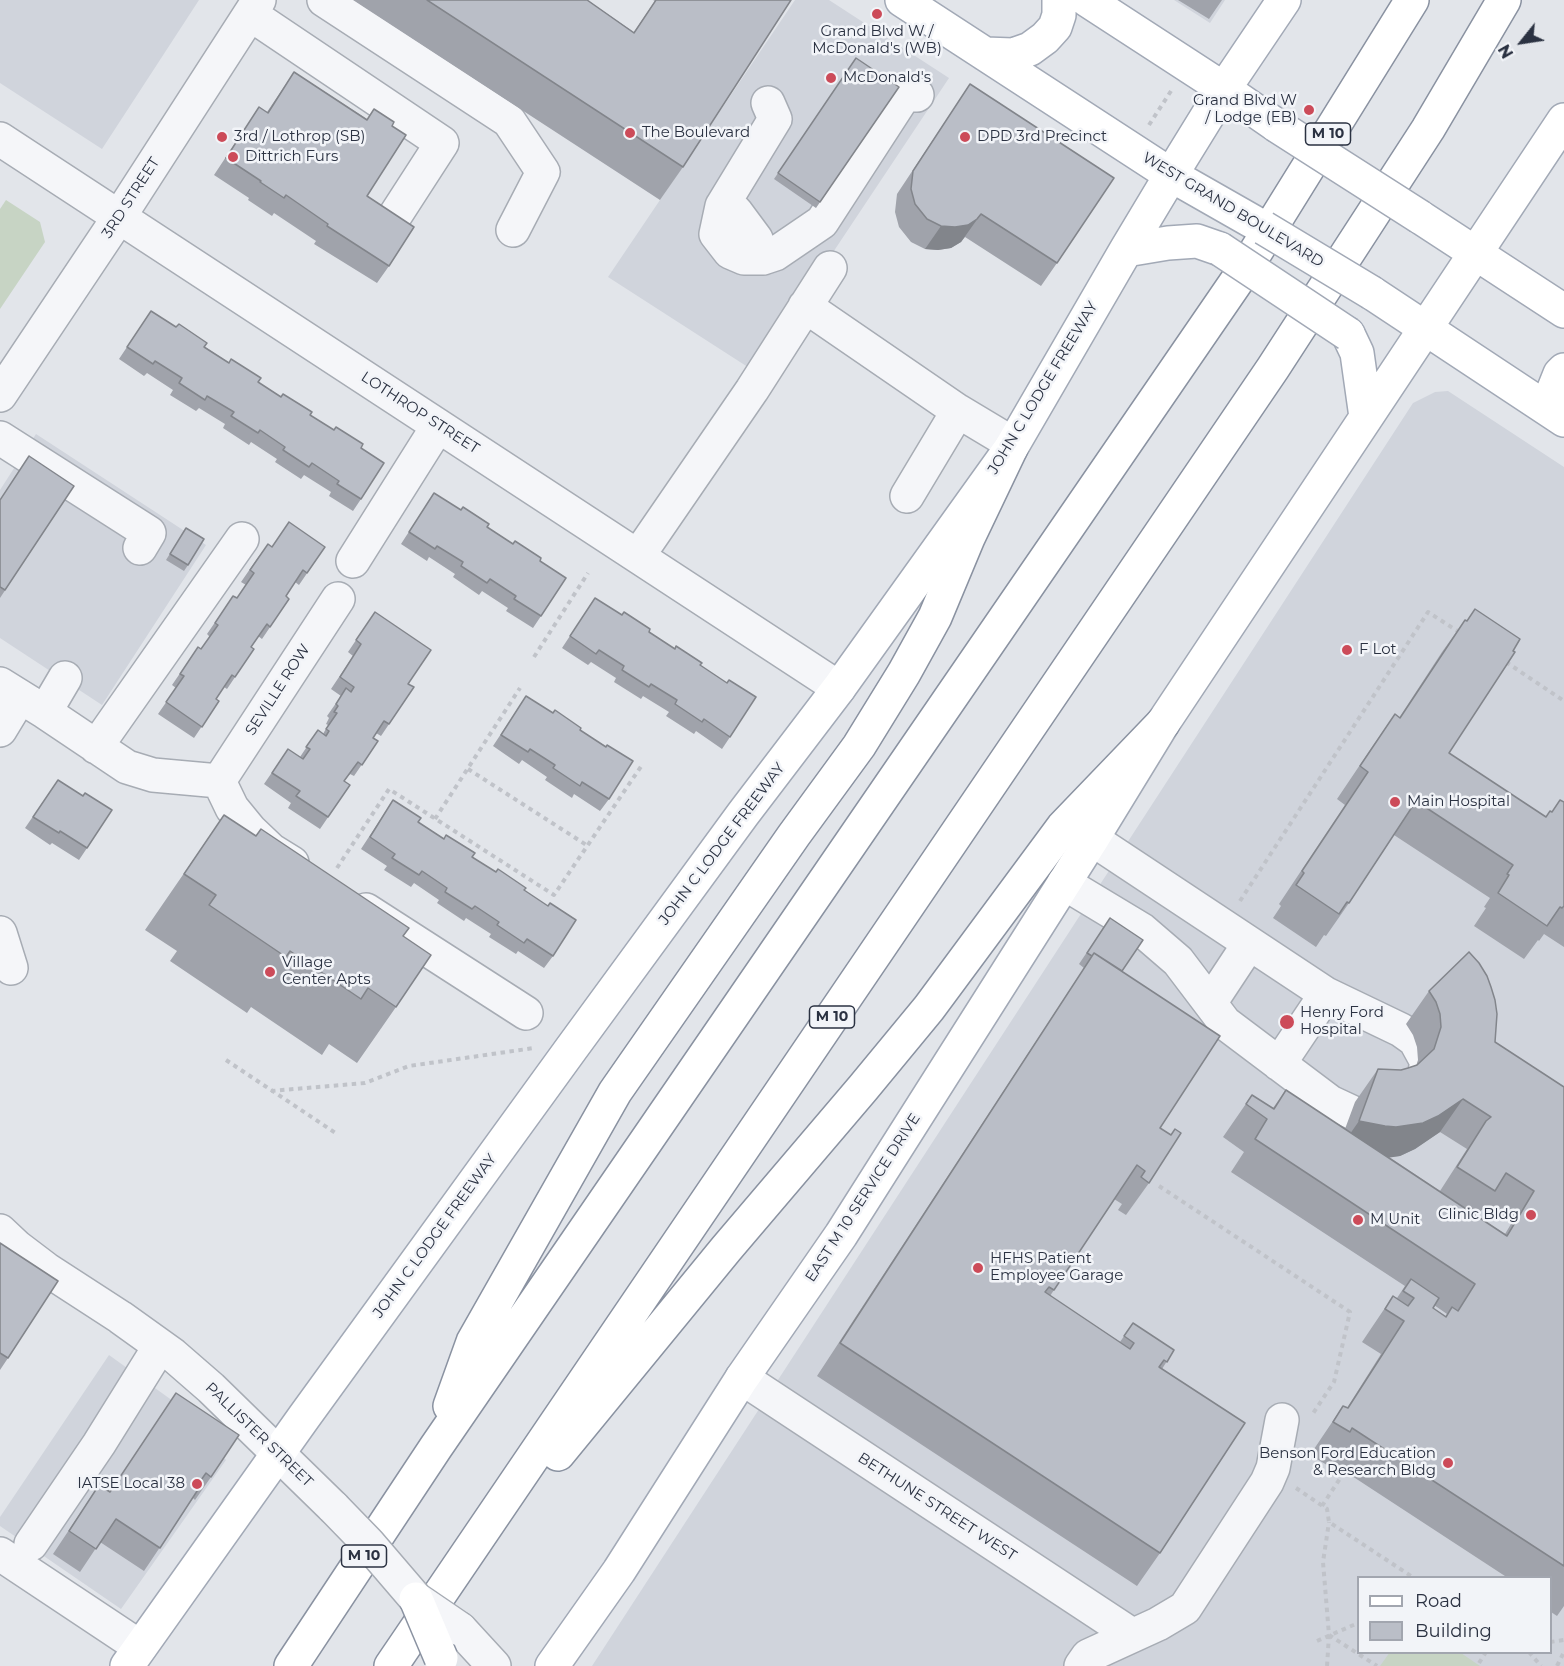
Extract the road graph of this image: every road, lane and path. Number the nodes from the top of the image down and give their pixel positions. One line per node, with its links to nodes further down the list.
1 (324, 0): 20 (street)
2 (902, 0): 9 (main road, WEST GRAND BOULEVARD)
3 (1059, 0): 9 (main road)
4 (1086, 0): 11 (main road)
5 (1284, 0): 11 (main road, JOHN C LODGE FREEWAY)
6 (1412, 0): 77 (main road, M 10)
7 (1504, 0): 100 (main road, M 10)
8 (255, 7): 18 (street, 3RD STREET); 19 (street)
9 (985, 54): 17 (main road, WEST GRAND BOULEVARD)
10 (1173, 88): 15 (path)
11 (1224, 89): 17 (main road, JOHN C LODGE FREEWAY); 22 (main road, bridge)
12 (917, 95): 13 (street)
13 (768, 103)
14 (1564, 120): 22 (main road)
15 (1149, 125)
16 (0, 139): 18 (street, LOTHROP STREET)
17 (1171, 175): 21 (main road, JOHN C LODGE FREEWAY); 26 (main road, WEST GRAND BOULEVARD, bridge)
18 (119, 217): 28 (street, 3RD STREET); 32 (street, LOTHROP STREET)
19 (389, 225)
20 (513, 230)
21 (1126, 250): 30 (main road, bridge); 34 (main road, JOHN C LODGE FREEWAY)
22 (1475, 253): 25 (main road); 26 (main road)
23 (830, 268): 24 (street)
24 (805, 306): 29 (street); 38 (street)
25 (1564, 311)
26 (1424, 329): 30 (main road); 31 (main road, WEST GRAND BOULEVARD)
27 (1564, 370): 31 (main road)
28 (0, 395)
29 (962, 414): 34 (street); 35 (street)
30 (1366, 417): 50 (main road)
31 (1563, 419)
32 (438, 426): 38 (street, LOTHROP STREET); 39 (street)
33 (0, 438): 37 (street)
34 (1012, 446): 47 (main road, JOHN C LODGE FREEWAY); 77 (main road)
35 (907, 496)
36 (242, 539): 52 (street)
37 (140, 548)
38 (638, 556): 47 (street, LOTHROP STREET)
39 (353, 561)
40 (588, 573): 43 (path)
41 (338, 599): 55 (street, SEVILLE ROW)
42 (1467, 637): 61 (path)
43 (534, 657)
44 (1506, 663): 49 (path)
45 (65, 678): 48 (street)
46 (520, 688): 54 (path)
47 (839, 688): 78 (main road, JOHN C LODGE FREEWAY)
48 (22, 698): 51 (street); 52 (street)
49 (1564, 701)
50 (1163, 723): 57 (main road, EAST M 10 SERVICE DRIVE); 101 (main road)
51 (0, 730)
52 (96, 747): 55 (street)
53 (642, 765): 58 (path)
54 (468, 769): 56 (path); 58 (path)
55 (219, 781): 59 (street)
56 (435, 819): 58 (path); 59 (path)
57 (1092, 839): 60 (main road, EAST M 10 SERVICE DRIVE); 63 (street)
58 (588, 846)
59 (332, 881): 67 (street)
60 (1064, 883): 66 (street); 75 (main road, EAST M 10 SERVICE DRIVE)
61 (1236, 907)
62 (0, 933): 64 (street)
63 (1249, 944): 65 (street); 66 (street)
64 (11, 968)
65 (1326, 994): 70 (street); 70 (street)
66 (1210, 1003): 70 (street)
67 (526, 1013)
68 (535, 1047): 71 (path)
69 (226, 1060): 71 (path)
70 (1279, 1064)
71 (271, 1091): 72 (path)
72 (337, 1134)
73 (0, 1231): 74 (street, PALLISTER STREET)
74 (160, 1346): 78 (street, PALLISTER STREET); 83 (street)
75 (742, 1378): 88 (street, BETHUNE STREET WEST); 103 (main road, EAST M 10 SERVICE DRIVE)
76 (1282, 1420): 88 (street)
77 (436, 1447): 99 (main road, M 10)
78 (278, 1454): 86 (street, PALLISTER STREET, bridge); 96 (main road, JOHN C LODGE FREEWAY)
79 (1345, 1472): 81 (path)
80 (1291, 1485): 81 (path)
81 (1322, 1506): 82 (path)
82 (1329, 1522): 85 (path); 89 (path)
83 (31, 1544)
84 (0, 1554): 96 (street)
85 (1411, 1576)
86 (416, 1599): 97 (main road, bridge); 102 (street, PALLISTER STREET, bridge)
87 (1357, 1624): 89 (path)
88 (1132, 1635): 104 (street)
89 (1329, 1635): 90 (path); 92 (path); 105 (path)
90 (1317, 1641)
91 (1564, 1652): 108 (path)
92 (1357, 1653)
93 (1358, 1654): 106 (path)
94 (1485, 1654): 98 (path)
95 (1530, 1654): 107 (path)
96 (133, 1657)
97 (443, 1662)
98 (1479, 1663)
99 (291, 1666)
100 (391, 1666)
101 (402, 1666)
102 (494, 1666)
103 (552, 1666)
104 (1081, 1666)
105 (1327, 1666)
106 (1377, 1666)
107 (1541, 1666)
108 (1557, 1666)

